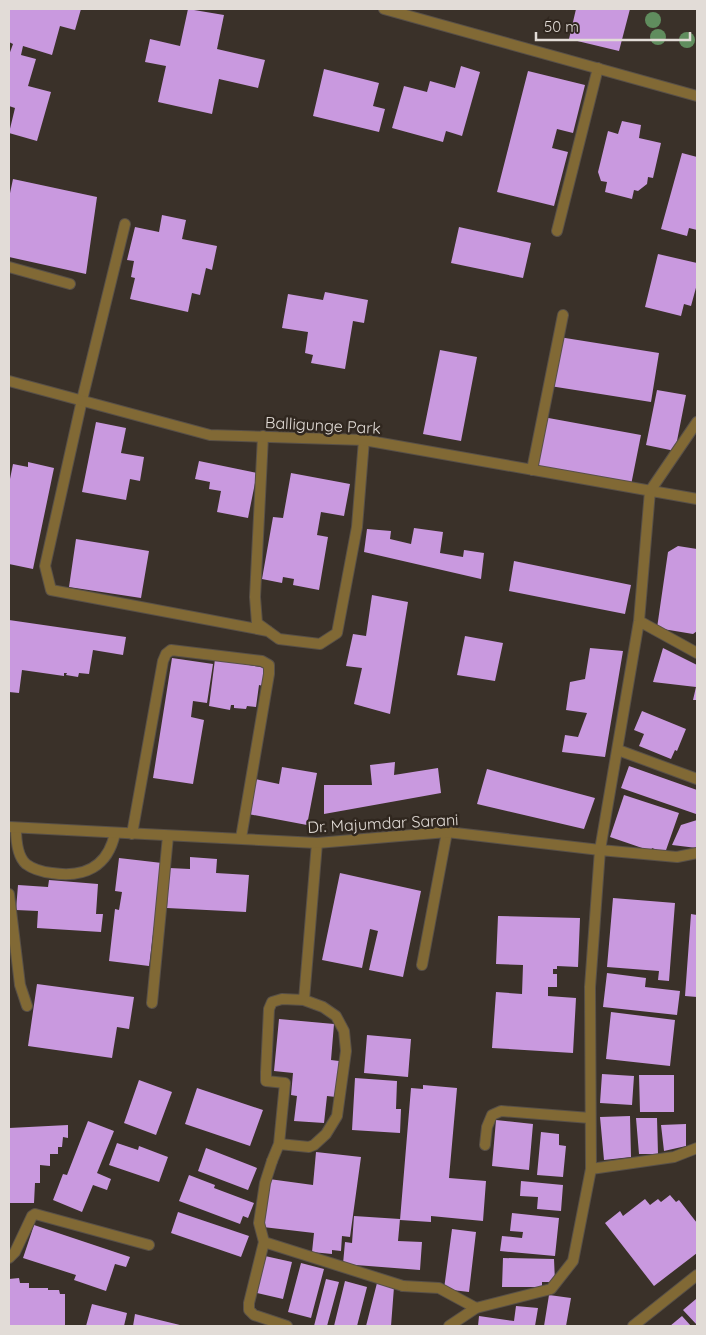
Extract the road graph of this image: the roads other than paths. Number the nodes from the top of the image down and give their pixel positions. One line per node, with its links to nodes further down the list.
1 (384, 9): 2 (street)
2 (598, 68): 3 (street); 5 (street)
3 (697, 96)
4 (125, 224): 10 (street)
5 (557, 231)
6 (9, 267): 7 (street)
7 (70, 284)
8 (563, 315): 14 (street)
9 (9, 381): 10 (street, Balligunge Park)
10 (82, 400): 12 (street, Balligunge Park); 18 (street)
11 (697, 422): 15 (street)
12 (263, 436): 13 (street, Balligunge Park); 18 (street)
13 (364, 440): 14 (street, Balligunge Park); 18 (street)
14 (532, 470): 15 (street, Balligunge Park)
15 (650, 491): 16 (street, Balligunge Park); 17 (street)
16 (697, 499)
17 (639, 621): 19 (street); 20 (street)
18 (268, 631)
19 (697, 653)
20 (618, 750): 21 (street); 29 (street)
21 (697, 779)
22 (12, 828): 24 (street, Dr. Majumdar Sarani); 24 (street)
23 (447, 832): 28 (street, Dr. Majumdar Sarani); 29 (street, Dr. Majumdar Sarani); 32 (street)
24 (115, 833): 25 (street, Dr. Majumdar Sarani)
25 (132, 834): 26 (street, Dr. Majumdar Sarani); 27 (street)
26 (168, 836): 27 (street, Dr. Majumdar Sarani); 34 (street)
27 (241, 838): 28 (street, Dr. Majumdar Sarani)
28 (318, 843): 33 (street)
29 (600, 850): 30 (street, Dr. Majumdar Sarani); 36 (street)
30 (697, 854)
31 (9, 894): 35 (street)
32 (422, 965)
33 (304, 1000): 37 (street); 37 (street)
34 (152, 1003)
35 (26, 1006)
36 (590, 1118): 38 (street); 40 (street)
37 (279, 1144): 41 (street)
38 (485, 1145)
39 (697, 1148): 40 (street)
40 (590, 1168): 45 (street)
41 (264, 1242): 45 (street); 46 (street)
42 (149, 1245): 43 (street)
43 (9, 1258)
44 (697, 1274): 48 (street)
45 (476, 1308): 47 (street)
46 (287, 1326)
47 (450, 1326)
48 (633, 1326)

